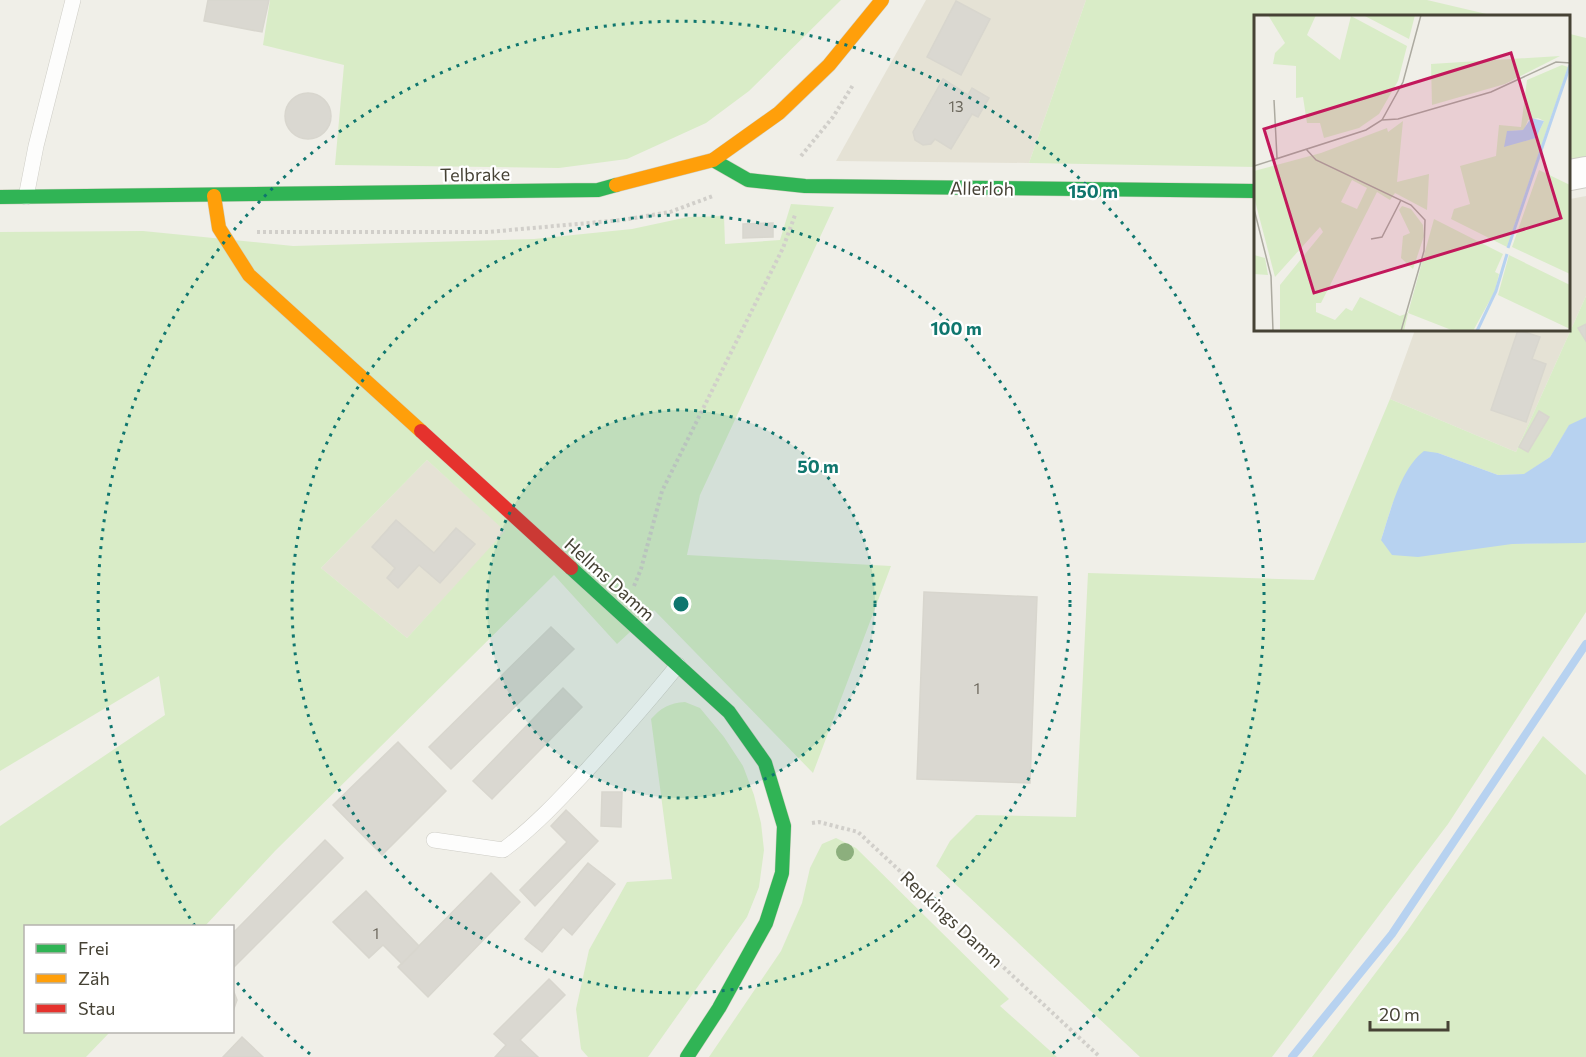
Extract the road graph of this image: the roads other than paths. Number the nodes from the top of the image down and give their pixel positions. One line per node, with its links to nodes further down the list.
1 (73, 0): 9 (lane)
2 (882, 0): 3 (street, Telbrake)
3 (713, 160): 6 (street, Allerloh); 7 (street, Telbrake)
4 (1586, 172): 5 (street)
5 (1571, 175)
6 (1254, 191)
7 (214, 196): 9 (street, Telbrake); 10 (street, Hellms Damm)
8 (0, 197): 9 (street, Telbrake)
9 (26, 197)
10 (678, 665): 11 (lane); 12 (street, Hellms Damm)
11 (434, 840)
12 (687, 1057)

